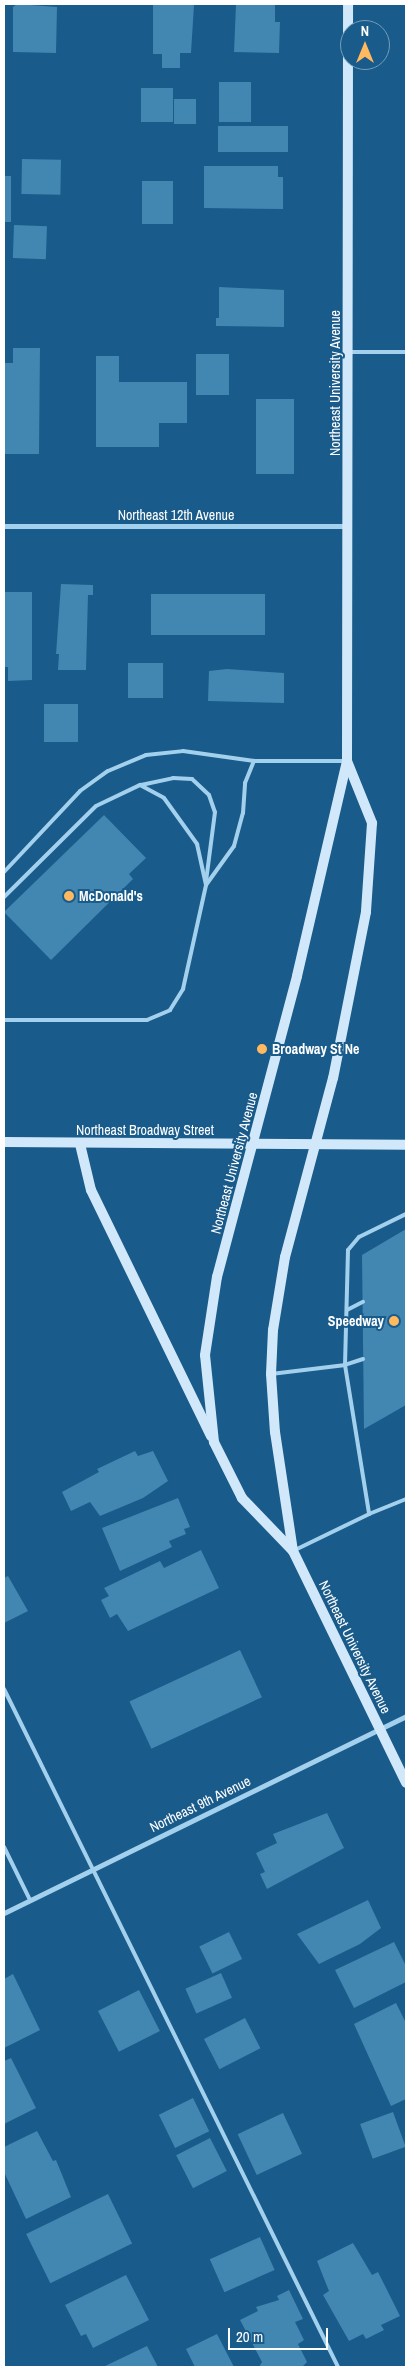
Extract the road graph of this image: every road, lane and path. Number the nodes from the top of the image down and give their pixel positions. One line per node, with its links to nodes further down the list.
1 (348, 4): 2 (main road, Northeast University Avenue)
2 (348, 352): 3 (lane); 5 (main road, Northeast University Avenue)
3 (406, 352)
4 (4, 526): 5 (street, Northeast 12th Avenue)
5 (348, 526): 7 (main road, Northeast University Avenue)
6 (254, 761): 7 (lane); 9 (lane); 10 (lane)
7 (347, 762): 15 (main road, Northeast University Avenue); 16 (main road, Northeast University Avenue)
8 (140, 785): 10 (lane); 10 (lane); 11 (lane)
9 (4, 872)
10 (206, 885): 12 (lane)
11 (4, 897)
12 (4, 1020)
13 (4, 1142): 14 (main road, Northeast Broadway Street)
14 (80, 1144): 15 (main road, Northeast Broadway Street); 24 (main road)
15 (254, 1145): 16 (main road, Northeast Broadway Street); 24 (main road, Northeast University Avenue)
16 (315, 1145): 17 (main road, Northeast Broadway Street); 23 (main road, Northeast University Avenue)
17 (406, 1145)
18 (406, 1214): 20 (lane)
19 (363, 1302): 20 (lane)
20 (347, 1310): 22 (lane)
21 (363, 1359): 22 (lane)
22 (345, 1365): 23 (lane); 26 (lane)
23 (271, 1374): 27 (main road, Northeast University Avenue)
24 (214, 1442): 27 (main road, Northeast University Avenue)
25 (406, 1499): 26 (lane)
26 (369, 1514): 27 (lane)
27 (293, 1550): 30 (main road, Northeast University Avenue)
28 (4, 1689): 33 (lane)
29 (406, 1716): 30 (street, Northeast 9th Avenue)
30 (380, 1729): 31 (main road, Northeast University Avenue); 33 (street, Northeast 9th Avenue)
31 (406, 1783)
32 (4, 1847): 34 (lane)
33 (93, 1869): 34 (street, Northeast 9th Avenue); 36 (lane)
34 (30, 1900): 35 (street, Northeast 9th Avenue)
35 (4, 1913)
36 (338, 2367)

